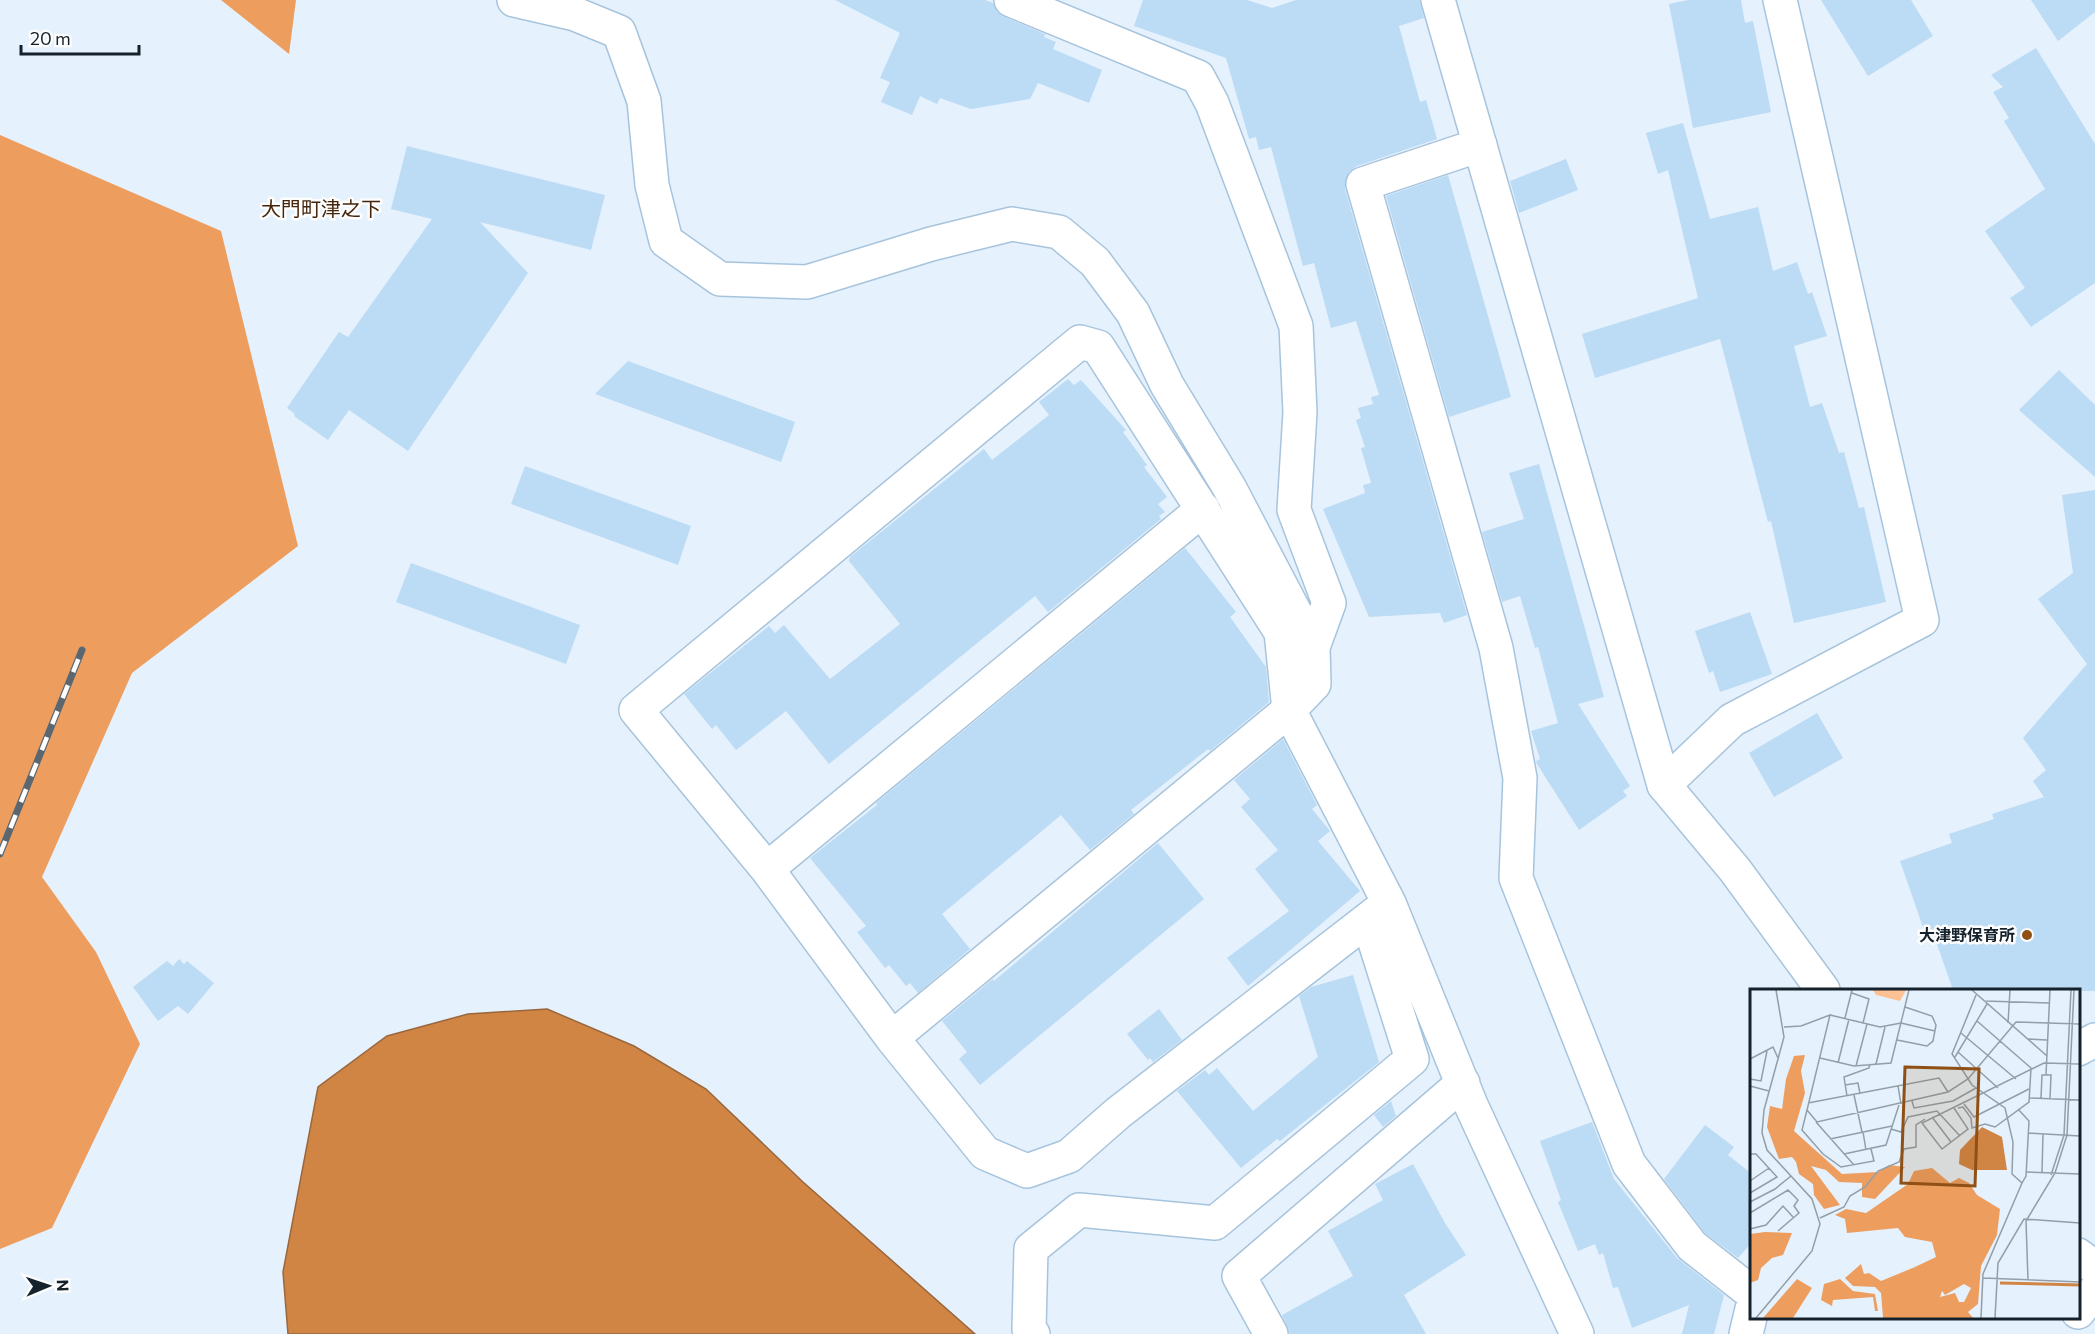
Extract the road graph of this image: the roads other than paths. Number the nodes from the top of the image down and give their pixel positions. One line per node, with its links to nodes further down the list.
1 (514, 0): 7 (street)
2 (1011, 0): 7 (street)
3 (1438, 0): 5 (street)
4 (1780, 0): 9 (street)
5 (1480, 145): 9 (street); 19 (street)
6 (1203, 508): 8 (street); 10 (street); 10 (street)
7 (1313, 646): 8 (street)
8 (1289, 710): 11 (street); 13 (street)
9 (1664, 785): 12 (street)
10 (767, 869): 13 (street)
11 (1379, 911): 13 (street); 16 (street); 24 (street)
12 (1822, 989)
13 (892, 1038)
14 (2095, 1040): 15 (street)
15 (2080, 1048)
16 (1463, 1083): 25 (street); 26 (street)
17 (2080, 1256): 18 (street)
18 (2095, 1268)
19 (1750, 1291)
20 (2095, 1291): 21 (street)
21 (2080, 1311)
22 (1750, 1317): 27 (street)
23 (2072, 1319): 28 (street)
24 (1033, 1334)
25 (1271, 1334)
26 (1577, 1334)
27 (1746, 1334)
28 (2060, 1334)

